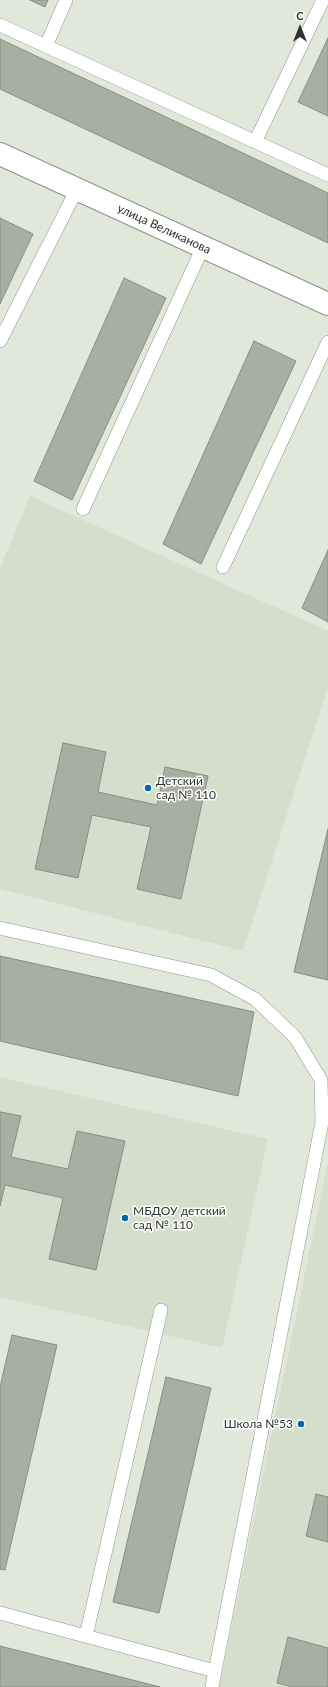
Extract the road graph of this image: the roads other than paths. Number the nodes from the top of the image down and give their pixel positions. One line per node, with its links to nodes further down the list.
1 (66, 0): 4 (lane)
2 (323, 0): 5 (lane)
3 (0, 25): 4 (lane)
4 (46, 46): 5 (lane)
5 (255, 142): 7 (lane)
6 (0, 154): 8 (street, улица Великанова)
7 (328, 175)
8 (77, 189): 9 (street, улица Великанова); 11 (lane)
9 (203, 247): 10 (street, улица Великанова); 13 (lane)
10 (328, 304)
11 (0, 341)
12 (328, 342): 14 (lane)
13 (83, 509)
14 (223, 567)
15 (0, 928): 19 (lane)
16 (161, 1310): 18 (lane)
17 (0, 1613): 18 (lane)
18 (86, 1636): 19 (lane)
19 (215, 1671): 20 (lane)
20 (212, 1687)

